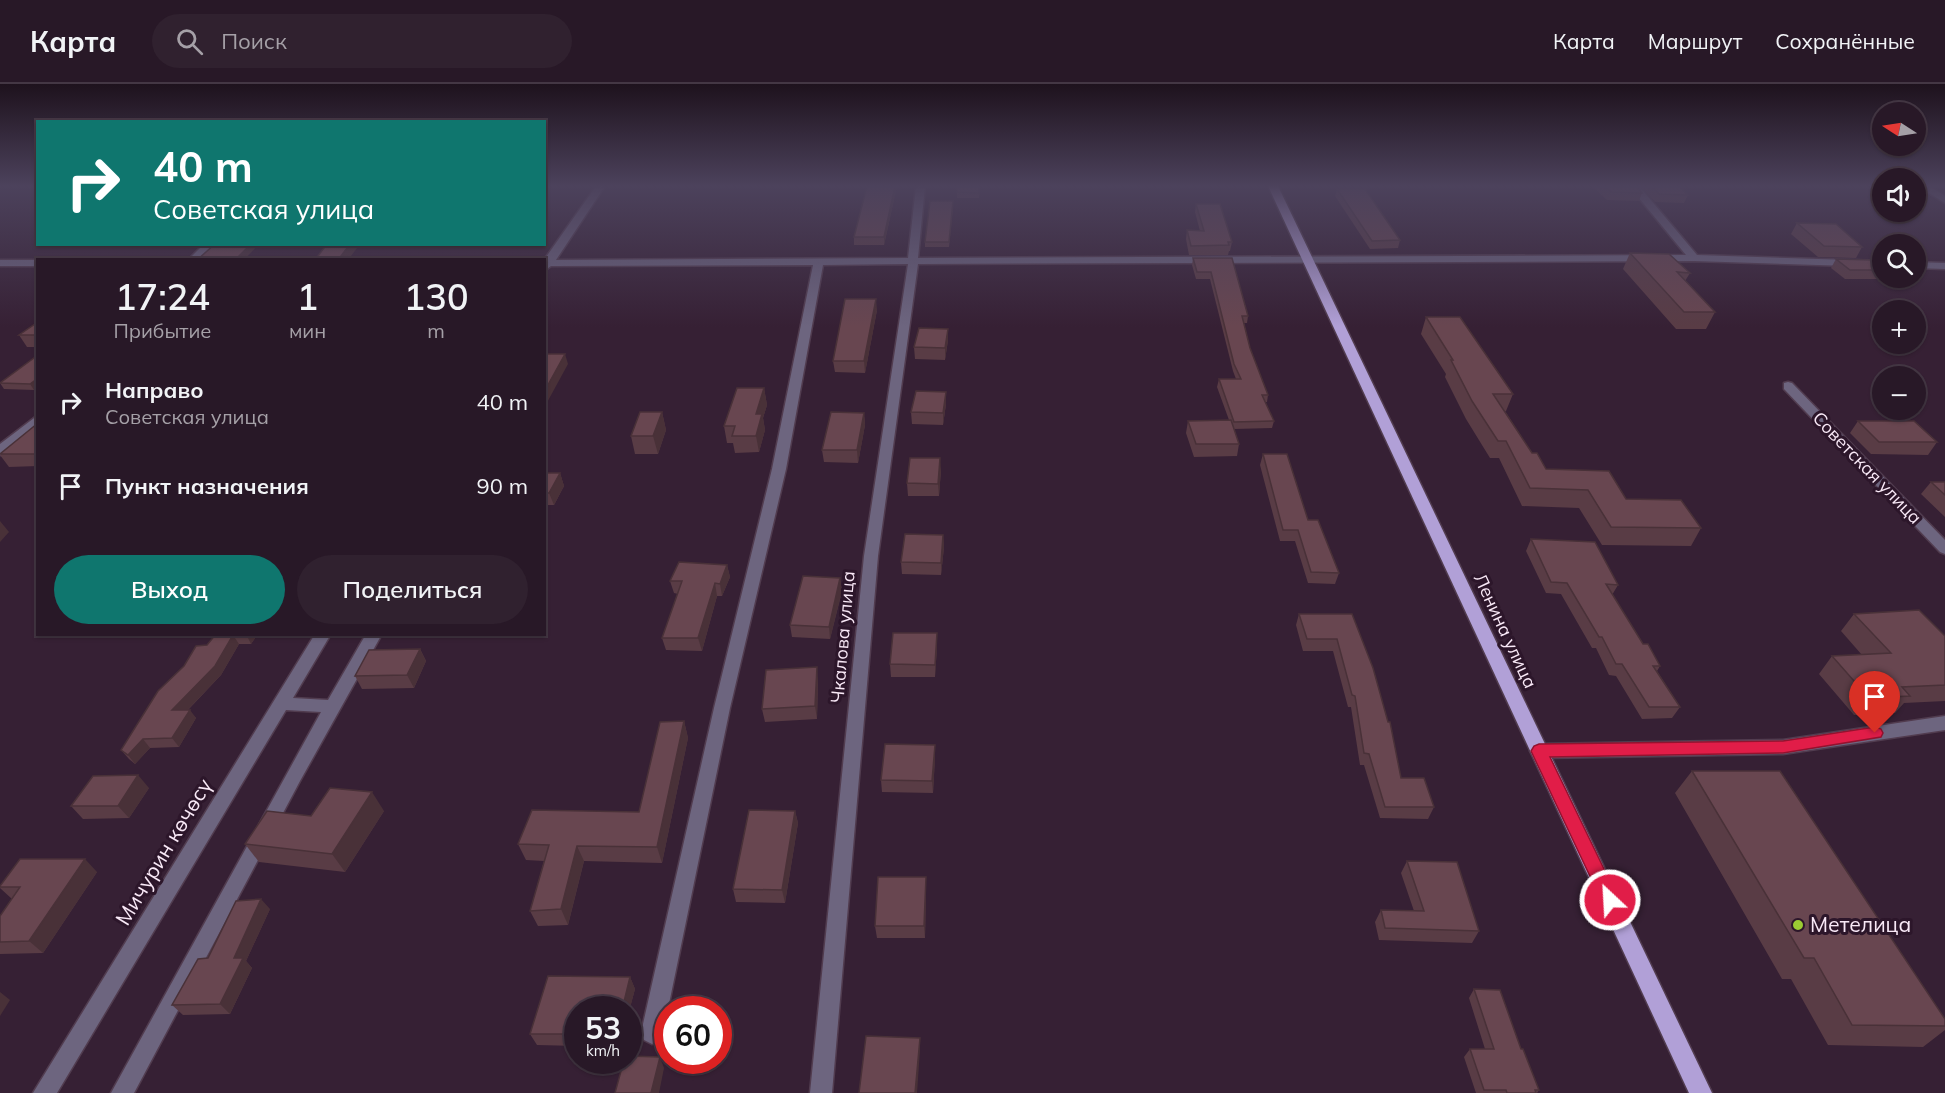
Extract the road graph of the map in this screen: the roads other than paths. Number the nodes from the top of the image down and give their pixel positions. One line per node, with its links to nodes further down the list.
1 (568, 233): 15 (street)
2 (916, 233): 12 (street, Чкалова улица)
3 (1296, 233): 8 (main road, Ленина улица)
4 (1673, 233): 7 (street)
5 (208, 246): 6 (street)
6 (195, 258)
7 (1694, 258): 8 (street); 13 (street)
8 (1310, 261): 12 (street); 26 (main road, Ленина улица)
9 (0, 263): 10 (street)
10 (36, 263)
11 (818, 263): 12 (street); 15 (street); 27 (street)
12 (913, 263): 30 (street, Чкалова улица)
13 (1872, 264)
14 (1926, 265): 16 (street)
15 (546, 266)
16 (1945, 266)
17 (1788, 386): 20 (street, Советская улица)
18 (36, 421): 19 (street)
19 (0, 451)
20 (1945, 549)
21 (322, 636): 23 (street, Мичурин көчөсү)
22 (373, 636): 24 (street)
23 (281, 703): 24 (street); 28 (street, Мичурин көчөсү)
24 (333, 707): 29 (street)
25 (1945, 723): 26 (street)
26 (1539, 751): 31 (main road, Ленина улица)
27 (652, 1033)
28 (44, 1093)
29 (122, 1093)
30 (821, 1093)
31 (1701, 1093)

